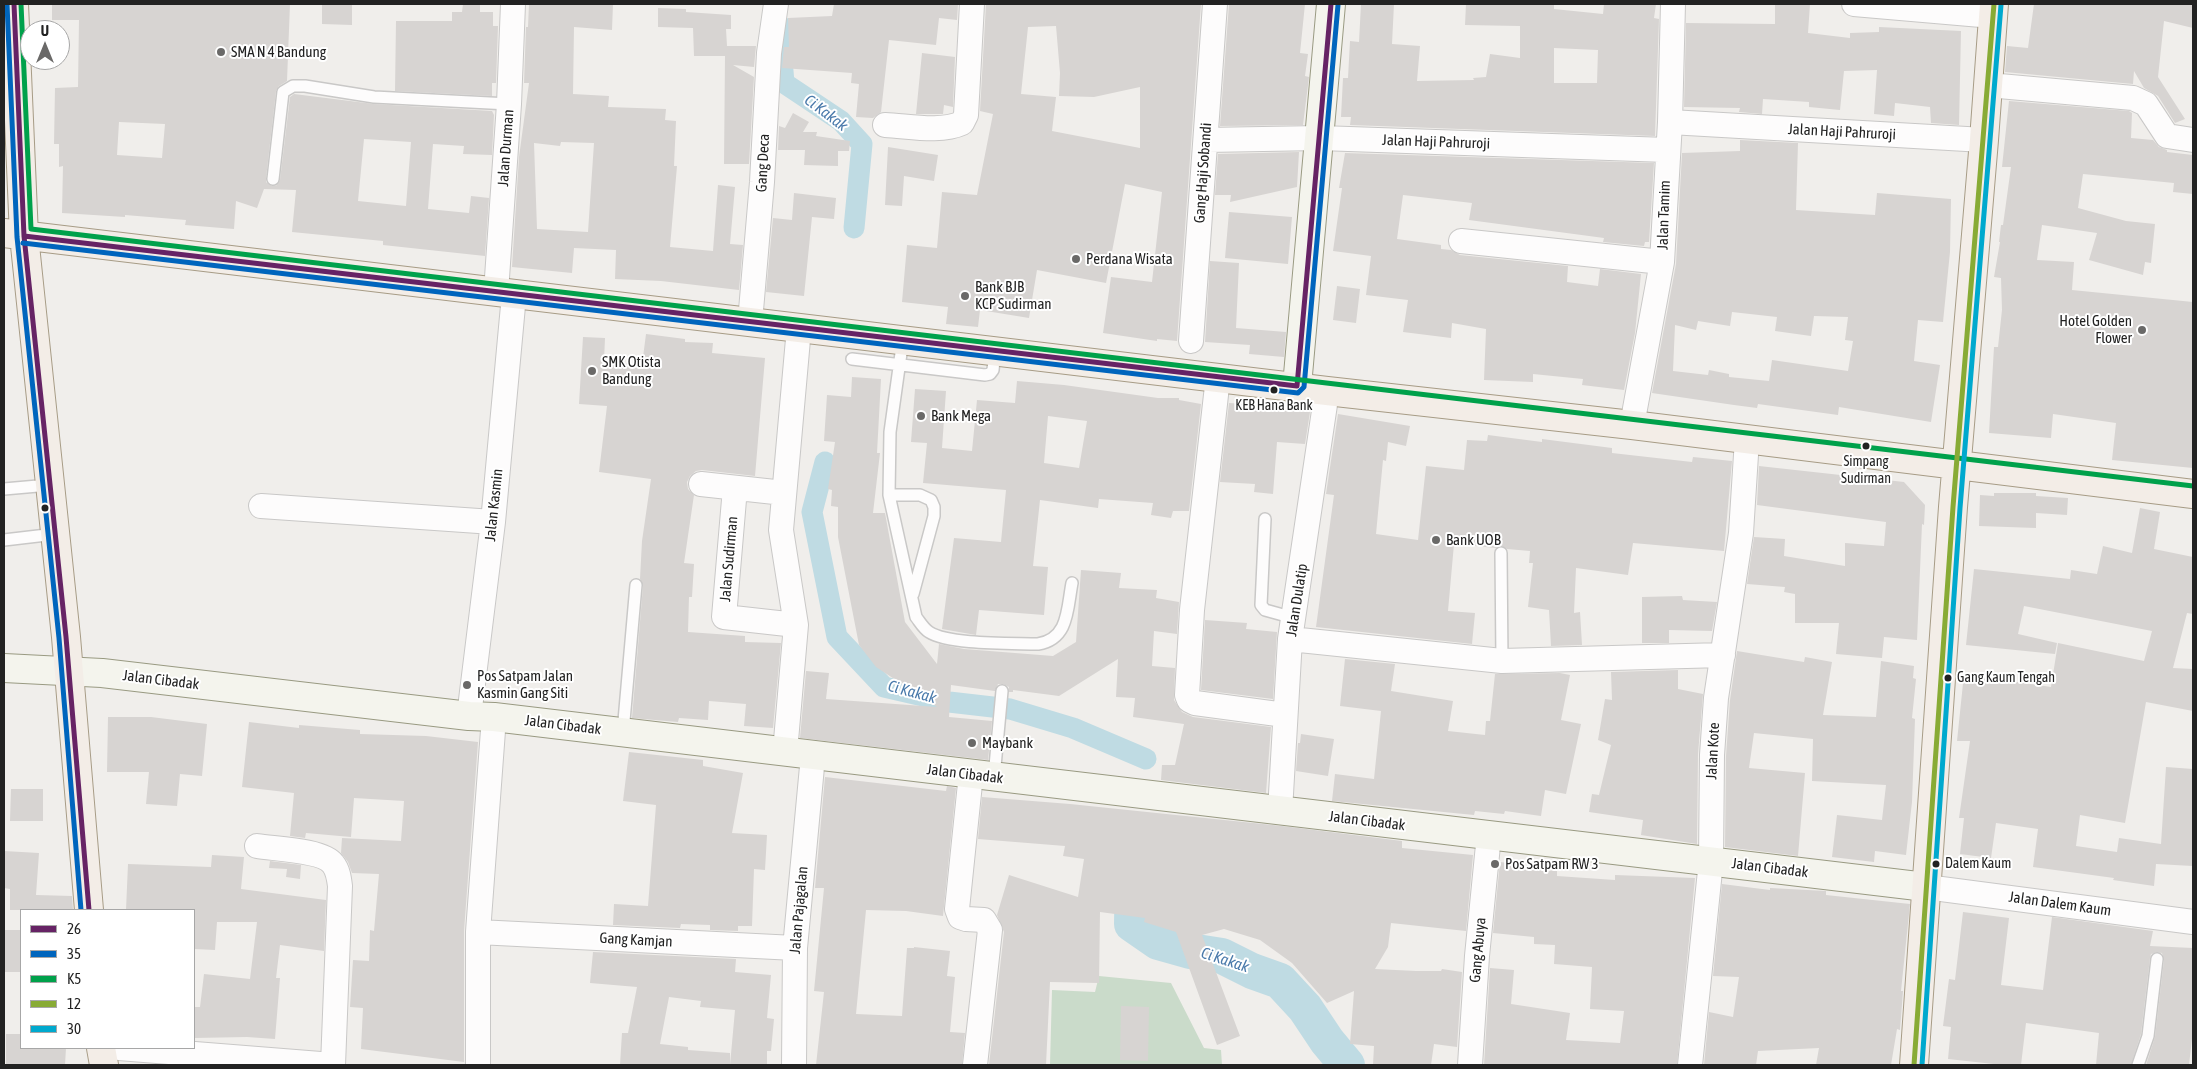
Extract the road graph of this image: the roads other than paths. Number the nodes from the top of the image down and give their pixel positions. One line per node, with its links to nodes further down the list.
1 (14, 4): 20 (main road)
2 (512, 4): 11 (street, Jalan Durman)
3 (776, 4): 24 (street, Gang Deca)
4 (972, 4): 13 (street)
5 (1215, 4): 15 (street, Gang Haji Sobandi)
6 (1331, 4): 14 (main road)
7 (1673, 4): 12 (street, Jalan Tamim)
8 (1854, 4): 9 (street)
9 (1993, 10): 10 (main road)
10 (1988, 85): 16 (main road); 17 (street)
11 (509, 104): 19 (lane); 23 (street, Jalan Durman)
12 (1670, 122): 16 (street, Jalan Haji Pahruroji); 18 (street, Jalan Tamim)
13 (885, 125)
14 (1320, 138): 15 (street, Jalan Haji Pahruroji); 18 (street, Jalan Haji Pahruroji); 30 (main road)
15 (1206, 140): 26 (street, Gang Haji Sobandi)
16 (1984, 140): 34 (main road)
17 (2193, 140)
18 (1667, 150): 22 (street, Jalan Tamim)
19 (272, 179)
20 (14, 234): 23 (main road); 36 (main road)
21 (1461, 241): 22 (street)
22 (1662, 262): 32 (street, Jalan Tamim)
23 (505, 294): 24 (main road); 44 (street, Jalan Kasmin)
24 (750, 322): 25 (main road)
25 (799, 328): 27 (main road); 39 (street)
26 (1191, 341)
27 (901, 352): 28 (lane); 29 (main road); 41 (lane)
28 (852, 359)
29 (1218, 377): 30 (main road); 58 (street)
30 (1297, 386): 31 (main road)
31 (1327, 391): 32 (main road); 52 (street, Jalan Dulatip)
32 (1632, 425): 33 (main road)
33 (1747, 439): 34 (main road); 53 (street, Jalan Kote)
34 (1956, 466): 40 (main road); 68 (main road)
35 (701, 484): 37 (street)
36 (49, 485): 38 (lane); 45 (main road)
37 (735, 488): 39 (street); 51 (street, Jalan Sudirman)
38 (4, 489)
39 (784, 493): 51 (street)
40 (2193, 494)
41 (889, 495): 50 (lane); 50 (lane)
42 (262, 506): 44 (street)
43 (1265, 519): 52 (lane)
44 (493, 522): 59 (street, Jalan Kasmin)
45 (55, 534): 46 (lane); 56 (main road)
46 (4, 540)
47 (1501, 553): 54 (lane)
48 (1072, 583): 50 (lane)
49 (636, 585): 60 (lane)
50 (912, 598)
51 (796, 625): 61 (street)
52 (1292, 628): 54 (street); 58 (street, Jalan Dulatip)
53 (1723, 656): 54 (street); 67 (street, Jalan Kote)
54 (1502, 660)
55 (4, 668): 56 (main road, Jalan Cibadak)
56 (69, 673): 59 (main road, Jalan Cibadak); 69 (main road)
57 (1002, 691): 63 (lane)
58 (1285, 714): 64 (street, Jalan Dulatip)
59 (481, 716): 60 (main road, Jalan Cibadak); 71 (street, Jalan Kasmin)
60 (623, 732): 61 (main road, Jalan Cibadak)
61 (785, 752): 62 (main road, Jalan Cibadak)
62 (813, 756): 63 (main road, Jalan Cibadak); 72 (street, Jalan Pajagalan)
63 (982, 776): 64 (main road, Jalan Cibadak); 80 (street)
64 (1280, 811): 65 (main road, Jalan Cibadak)
65 (1489, 835): 67 (main road, Jalan Cibadak); 81 (street, Gang Abuya)
66 (257, 846): 77 (street)
67 (1711, 861): 68 (main road, Jalan Cibadak); 82 (street, Jalan Kote)
68 (1926, 887): 70 (street, Jalan Dalem Kaum); 83 (main road)
69 (89, 909)
70 (2193, 922)
71 (478, 932): 72 (street, Gang Kamjan); 78 (street, Jalan Kasmin)
72 (795, 948): 79 (street, Jalan Pajagalan)
73 (2157, 959): 84 (lane)
74 (101, 1049): 76 (main road)
75 (132, 1049): 77 (street)
76 (104, 1065)
77 (333, 1065)
78 (478, 1065)
79 (794, 1065)
80 (975, 1065)
81 (1470, 1065)
82 (1690, 1065)
83 (1914, 1065)
84 (2138, 1065)

